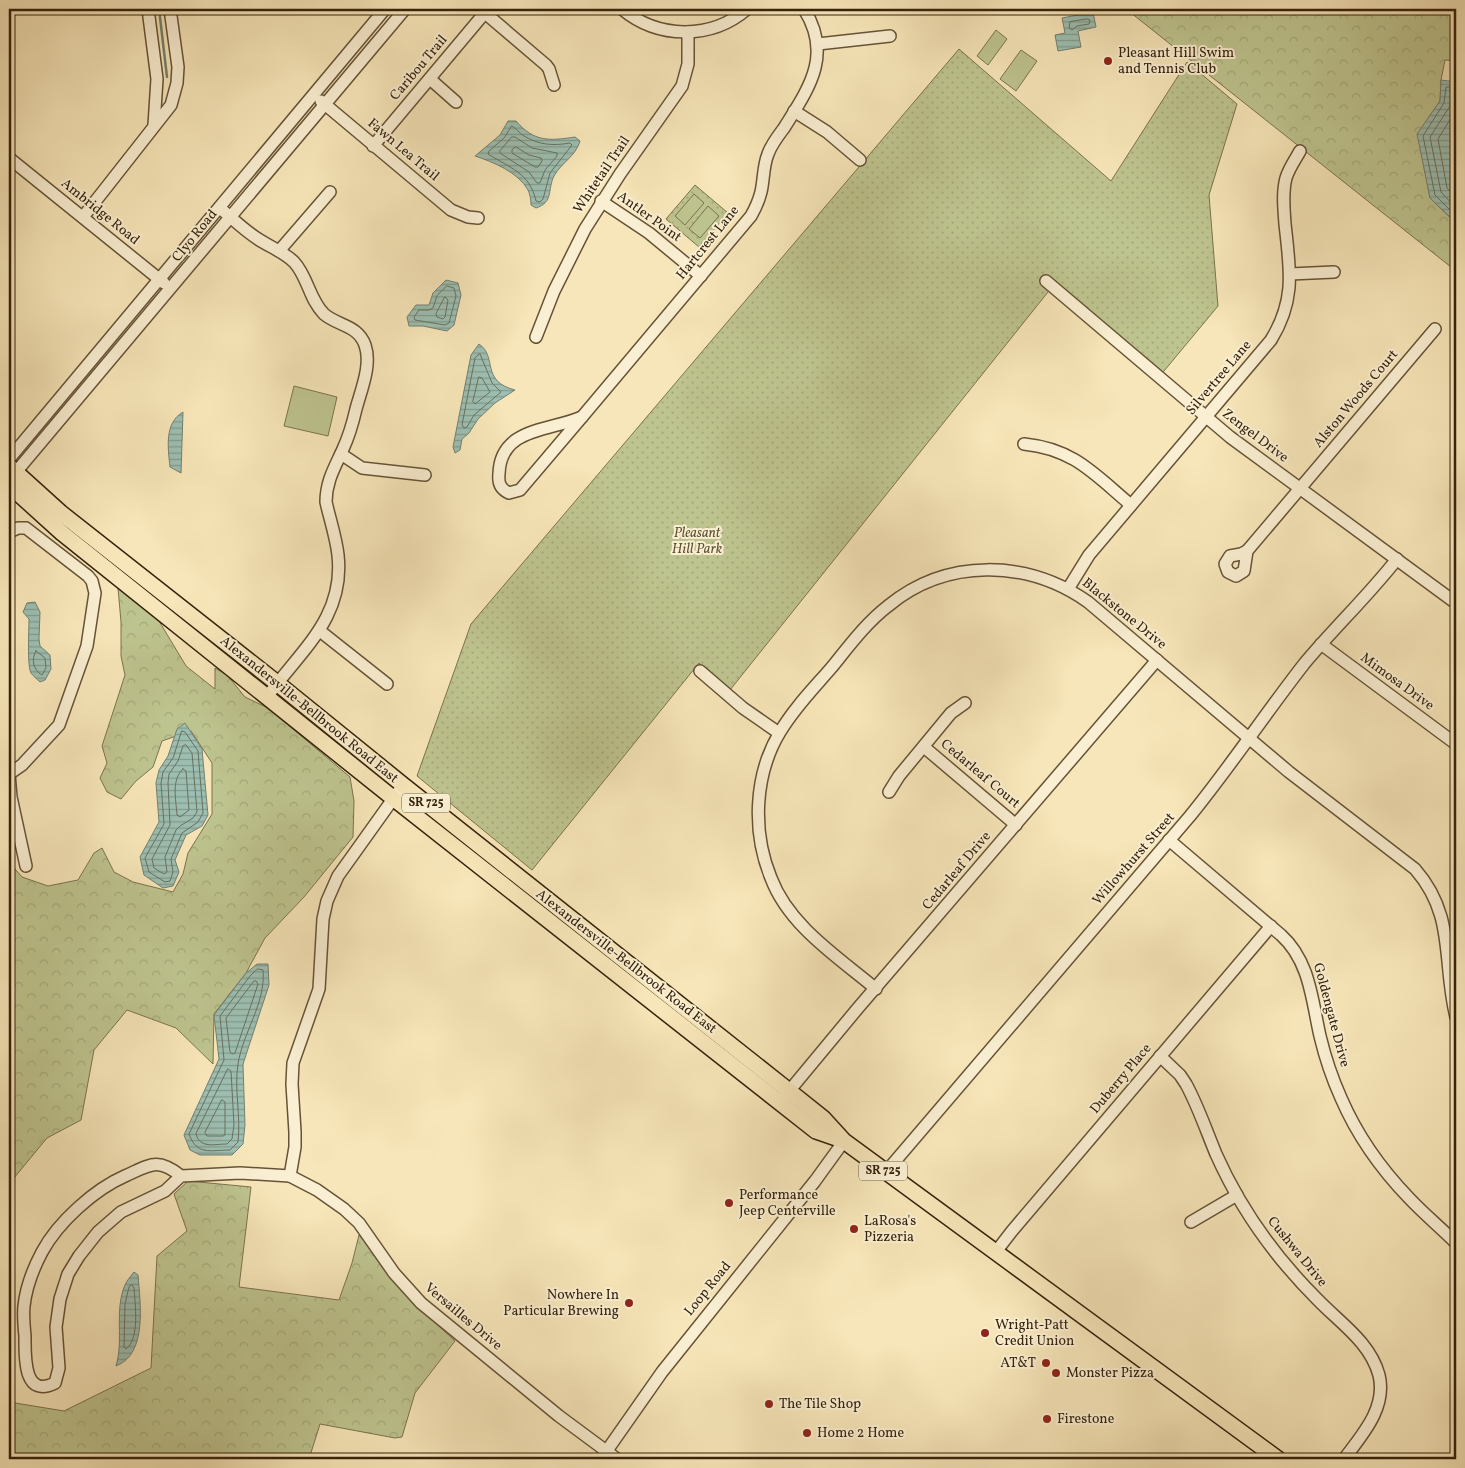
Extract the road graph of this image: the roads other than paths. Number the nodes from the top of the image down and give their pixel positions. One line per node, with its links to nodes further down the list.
1 (148, 9): 18 (street)
2 (170, 9): 18 (street)
3 (385, 9): 14 (street, Clyo Road)
4 (405, 9): 16 (street, Clyo Road)
5 (622, 9): 9 (street)
6 (747, 9): 9 (street)
7 (804, 9): 11 (street, Hartcrest Lane)
8 (486, 11): 12 (street, Caribou Trail); 13 (street)
9 (688, 32): 24 (street, Whitetail Trail)
10 (890, 36): 11 (street)
11 (818, 44): 17 (street, Hartcrest Lane)
12 (430, 78): 15 (street); 19 (street, Caribou Trail)
13 (554, 84)
14 (313, 95): 16 (street, Fawn Lea Trail); 25 (street, Clyo Road)
15 (456, 102)
16 (325, 104): 19 (street, Fawn Lea Trail); 26 (street, Clyo Road)
17 (794, 111): 22 (street); 32 (street, Hartcrest Lane)
18 (154, 125): 27 (street)
19 (373, 146): 28 (street, Fawn Lea Trail)
20 (1300, 151): 31 (street, Silvertree Lane)
21 (9, 158): 27 (street, Ambridge Road)
22 (860, 160)
23 (330, 192): 29 (street)
24 (602, 201): 32 (street, Antler Point); 37 (street, Whitetail Trail)
25 (220, 208): 26 (street); 33 (street, Clyo Road)
26 (230, 216): 29 (street); 35 (street, Clyo Road)
27 (83, 217): 33 (street, Ambridge Road)
28 (478, 218)
29 (280, 251): 41 (street)
30 (1334, 272): 31 (street)
31 (1290, 274): 39 (street, Silvertree Lane)
32 (701, 276): 38 (street, Hartcrest Lane)
33 (160, 280): 35 (street, Ambridge Road); 42 (street, Clyo Road)
34 (1046, 280): 39 (street, Zengel Drive)
35 (171, 289): 44 (street, Clyo Road)
36 (1435, 329): 45 (street, Alston Woods Court)
37 (536, 337)
38 (582, 417): 38 (street, Hartcrest Lane)
39 (1206, 417): 45 (street, Zengel Drive); 46 (street, Silvertree Lane)
40 (1024, 444): 46 (street)
41 (341, 454): 43 (street); 54 (street)
42 (9, 459)
43 (425, 475)
44 (10, 476): 51 (main road, Alexandersville-Bellbrook Road East / SR 725); 52 (main road, Alexandersville-Bellbrook Road East / SR 725)
45 (1300, 488): 48 (street, Alston Woods Court); 49 (street, Zengel Drive)
46 (1131, 505): 50 (street, Silvertree Lane)
47 (9, 532): 66 (street)
48 (1247, 551)
49 (1397, 559): 53 (street, Zengel Drive); 55 (street, Willowhurst Street)
50 (1068, 589): 56 (street, Blackstone Drive); 62 (street, Blackstone Drive)
51 (159, 590): 52 (main road); 58 (main road, Alexandersville-Bellbrook Road East / SR 725)
52 (148, 602): 60 (main road, Alexandersville-Bellbrook Road East / SR 725)
53 (1456, 603)
54 (320, 631): 58 (street); 59 (street)
55 (1321, 644): 63 (street, Willowhurst Street); 64 (street, Mimosa Drive)
56 (1157, 660): 63 (street, Blackstone Drive); 70 (street, Cedarleaf Drive)
57 (700, 672): 62 (street)
58 (277, 682): 60 (street); 67 (main road, Alexandersville-Bellbrook Road East / SR 725)
59 (387, 684)
60 (267, 697): 69 (main road, Alexandersville-Bellbrook Road East / SR 725)
61 (965, 703): 65 (street, Cedarleaf Court)
62 (779, 733): 77 (street, Blackstone Drive)
63 (1250, 738): 71 (street, Willowhurst Street); 78 (street, Blackstone Drive)
64 (1456, 744)
65 (924, 747): 68 (street, Cedarleaf Court); 70 (street, Cedarleaf Court)
66 (9, 774): 72 (street)
67 (403, 785): 69 (street); 73 (main road, Alexandersville-Bellbrook Road East / SR 725)
68 (890, 792)
69 (392, 798): 74 (main road, Alexandersville-Bellbrook Road East / SR 725); 84 (street)
70 (1016, 824): 77 (street, Cedarleaf Drive)
71 (1170, 840): 75 (street, Goldengate Drive); 82 (street, Willowhurst Street)
72 (26, 866)
73 (522, 880): 74 (main road); 76 (main road, Alexandersville-Bellbrook Road East / SR 725)
74 (512, 892): 76 (main road, Alexandersville-Bellbrook Road East / SR 725)
75 (1271, 926): 79 (street, Duberry Place); 87 (street, Goldengate Drive)
76 (635, 979): 80 (main road, Alexandersville-Bellbrook Road East / SR 725)
77 (876, 989): 80 (street, Cedarleaf Drive)
78 (1456, 1017)
79 (1160, 1056): 85 (street, Cushwa Drive); 88 (street, Duberry Place)
80 (785, 1097): 81 (main road, Alexandersville-Bellbrook Road East / SR 725)
81 (844, 1141): 82 (main road, Alexandersville-Bellbrook Road East / SR 725); 89 (street, Loop Road)
82 (885, 1172): 88 (main road, Alexandersville-Bellbrook Road East / SR 725)
83 (180, 1176): 83 (street); 84 (street)
84 (290, 1176): 89 (street, Versailles Drive)
85 (1237, 1195): 86 (street); 92 (street, Cushwa Drive)
86 (1191, 1222)
87 (1456, 1243)
88 (995, 1253): 91 (main road, Alexandersville-Bellbrook Road East / SR 725)
89 (604, 1455): 90 (street, Versailles Drive)
90 (617, 1459)
91 (1278, 1459)
92 (1344, 1459)

